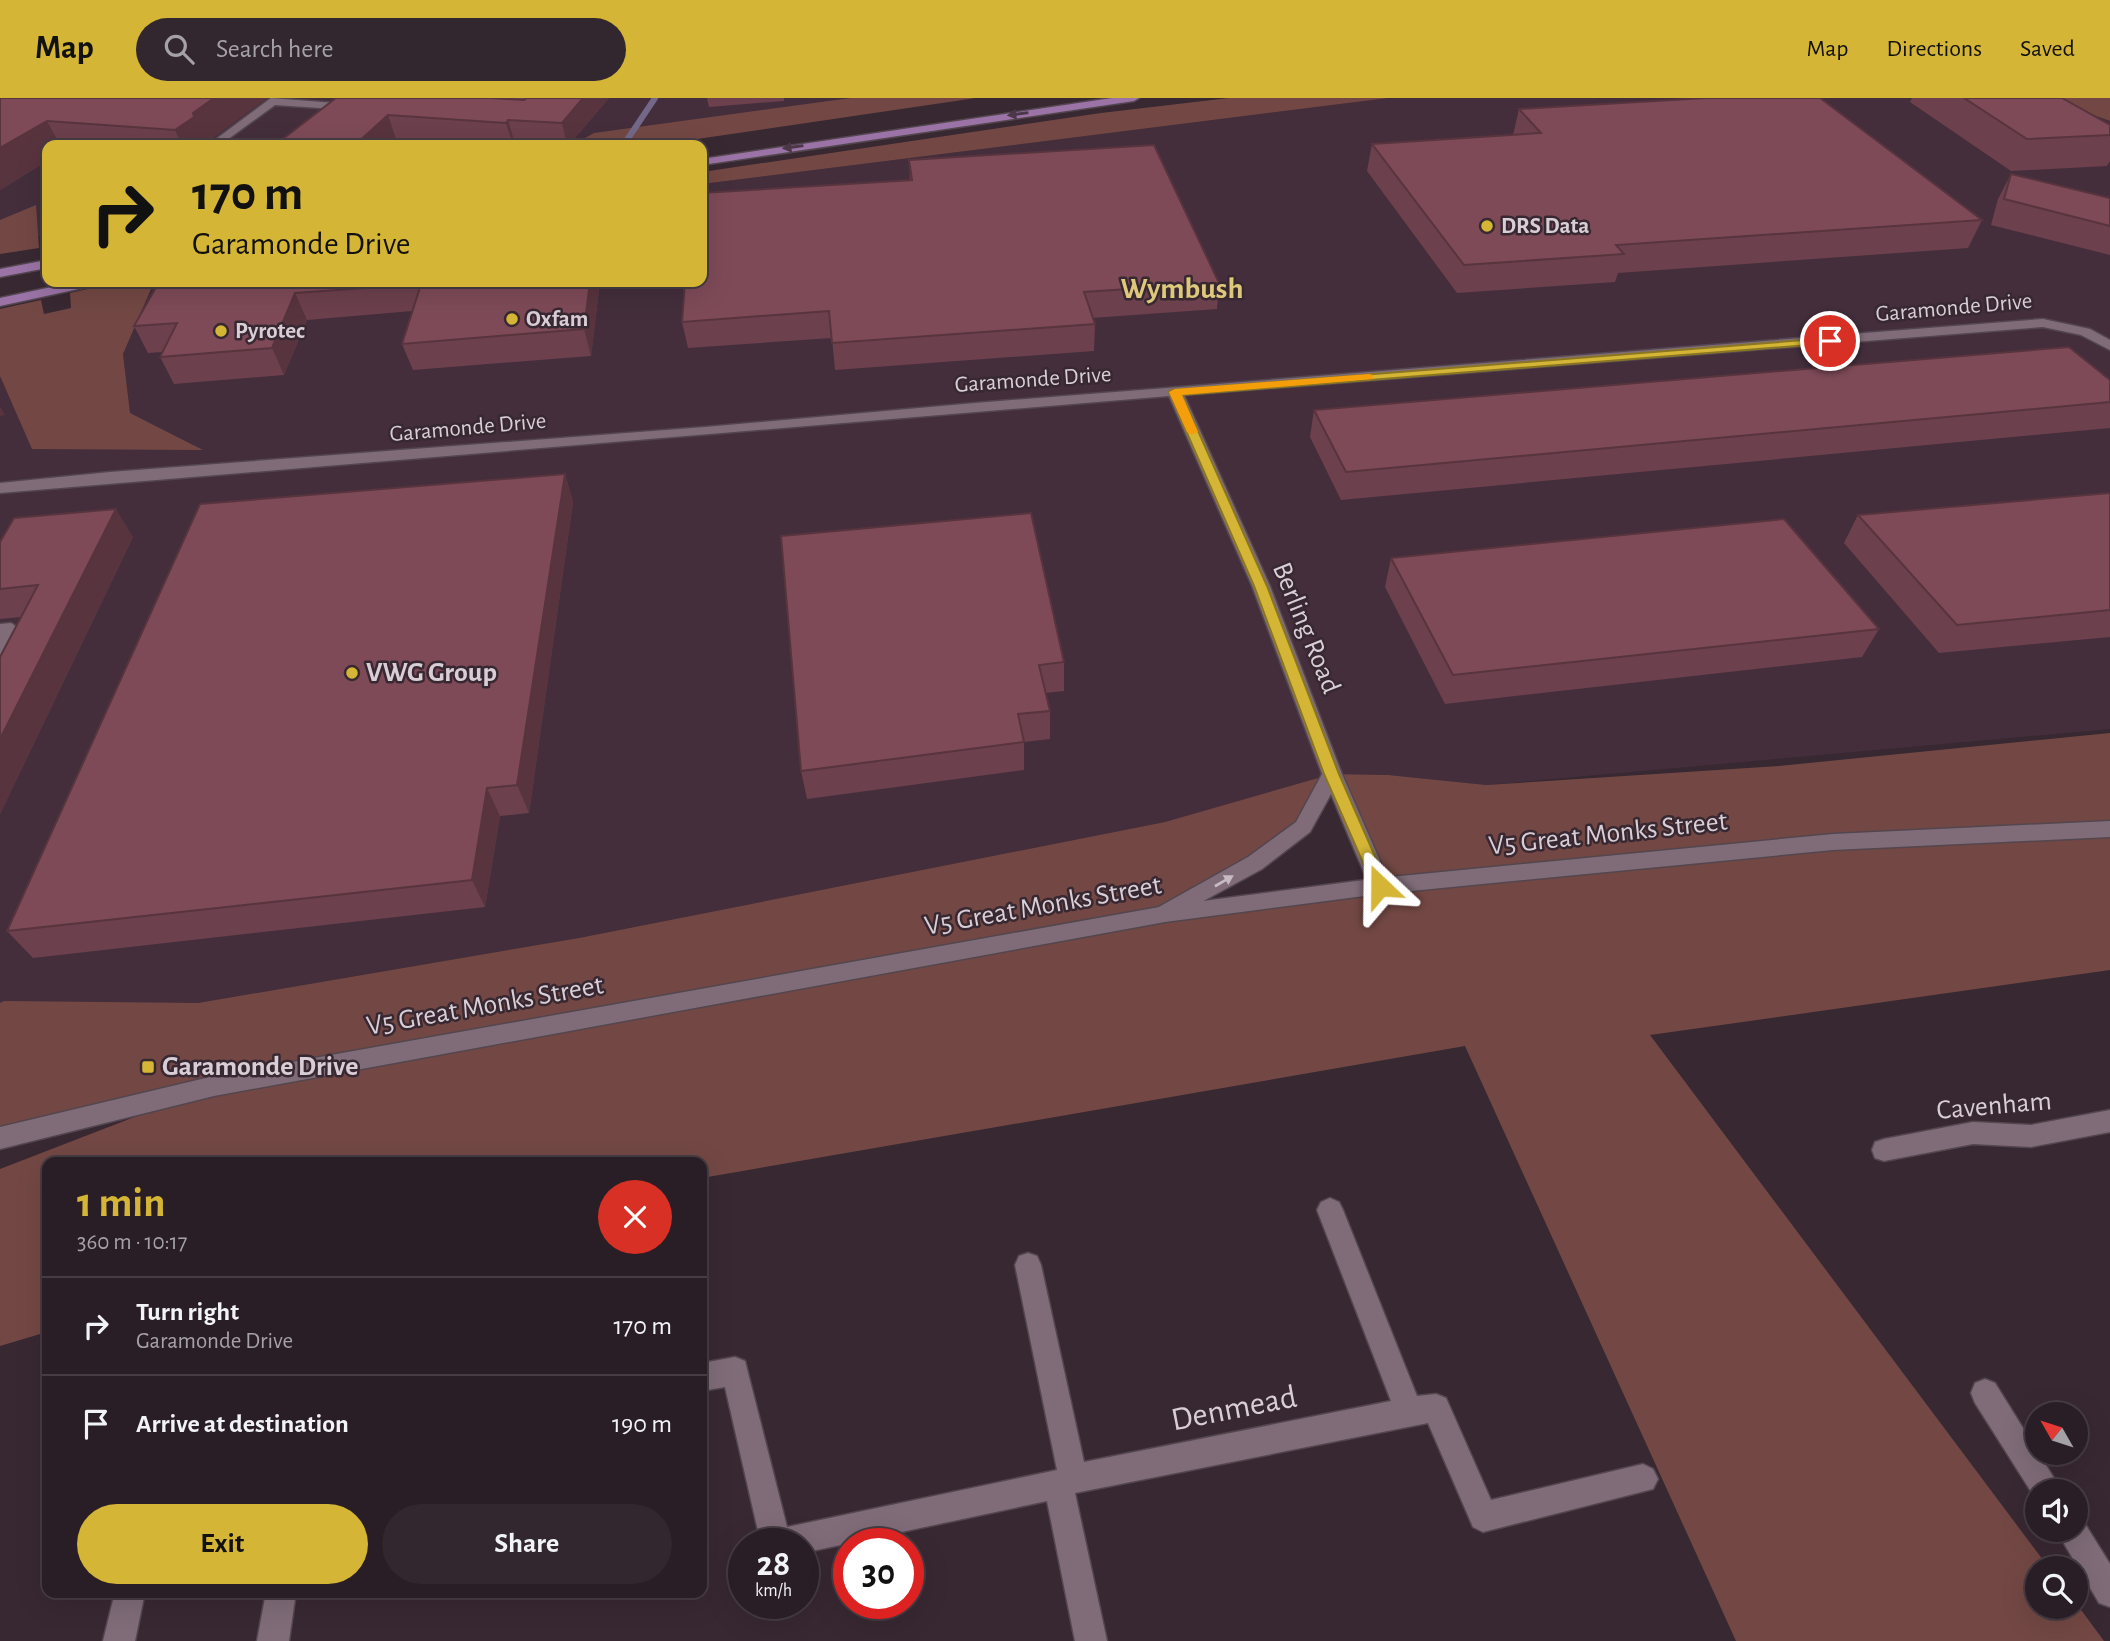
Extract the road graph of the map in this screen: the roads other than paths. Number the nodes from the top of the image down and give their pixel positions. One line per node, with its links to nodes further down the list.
1 (1134, 98): 7 (highway, one-way to 7)
2 (275, 100): 3 (street); 6 (street)
3 (335, 106): 4 (street); 5 (street)
4 (348, 107)
5 (325, 114)
6 (221, 140)
7 (707, 161)
8 (42, 253): 9 (highway)
9 (0, 261)
10 (42, 265): 11 (highway)
11 (0, 274)
12 (42, 282): 14 (highway)
13 (69, 287): 15 (highway)
14 (0, 290)
15 (0, 302)
16 (2110, 346): 17 (street, Garamonde Drive)
17 (1175, 392): 18 (street, Garamonde Drive); 22 (street, Berling Road)
18 (5, 488): 19 (street)
19 (0, 504)
20 (0, 630): 21 (street)
21 (0, 650)
22 (1332, 774): 24 (street, Berling Road); 25 (street, one-way to 22)
23 (2110, 829): 24 (street, V5 Great Monks Street)
24 (1380, 886): 25 (street, V5 Great Monks Street)
25 (1165, 914): 27 (street, V5 Great Monks Street)
26 (2110, 1121): 28 (street, Cavenham)
27 (0, 1138)
28 (1884, 1150)
29 (1330, 1210): 33 (street)
30 (1028, 1265): 36 (street)
31 (707, 1376): 37 (street, Denmead)
32 (1985, 1392): 35 (street)
33 (1409, 1411): 34 (street, Denmead); 36 (street, Denmead)
34 (1643, 1479)
35 (2039, 1479)
36 (1065, 1481): 38 (street, Denmead); 45 (street)
37 (772, 1528)
38 (819, 1535)
39 (2079, 1542): 40 (street)
40 (2110, 1592)
41 (129, 1598): 43 (street)
42 (280, 1598): 44 (street)
43 (119, 1641)
44 (273, 1641)
45 (1091, 1641)

